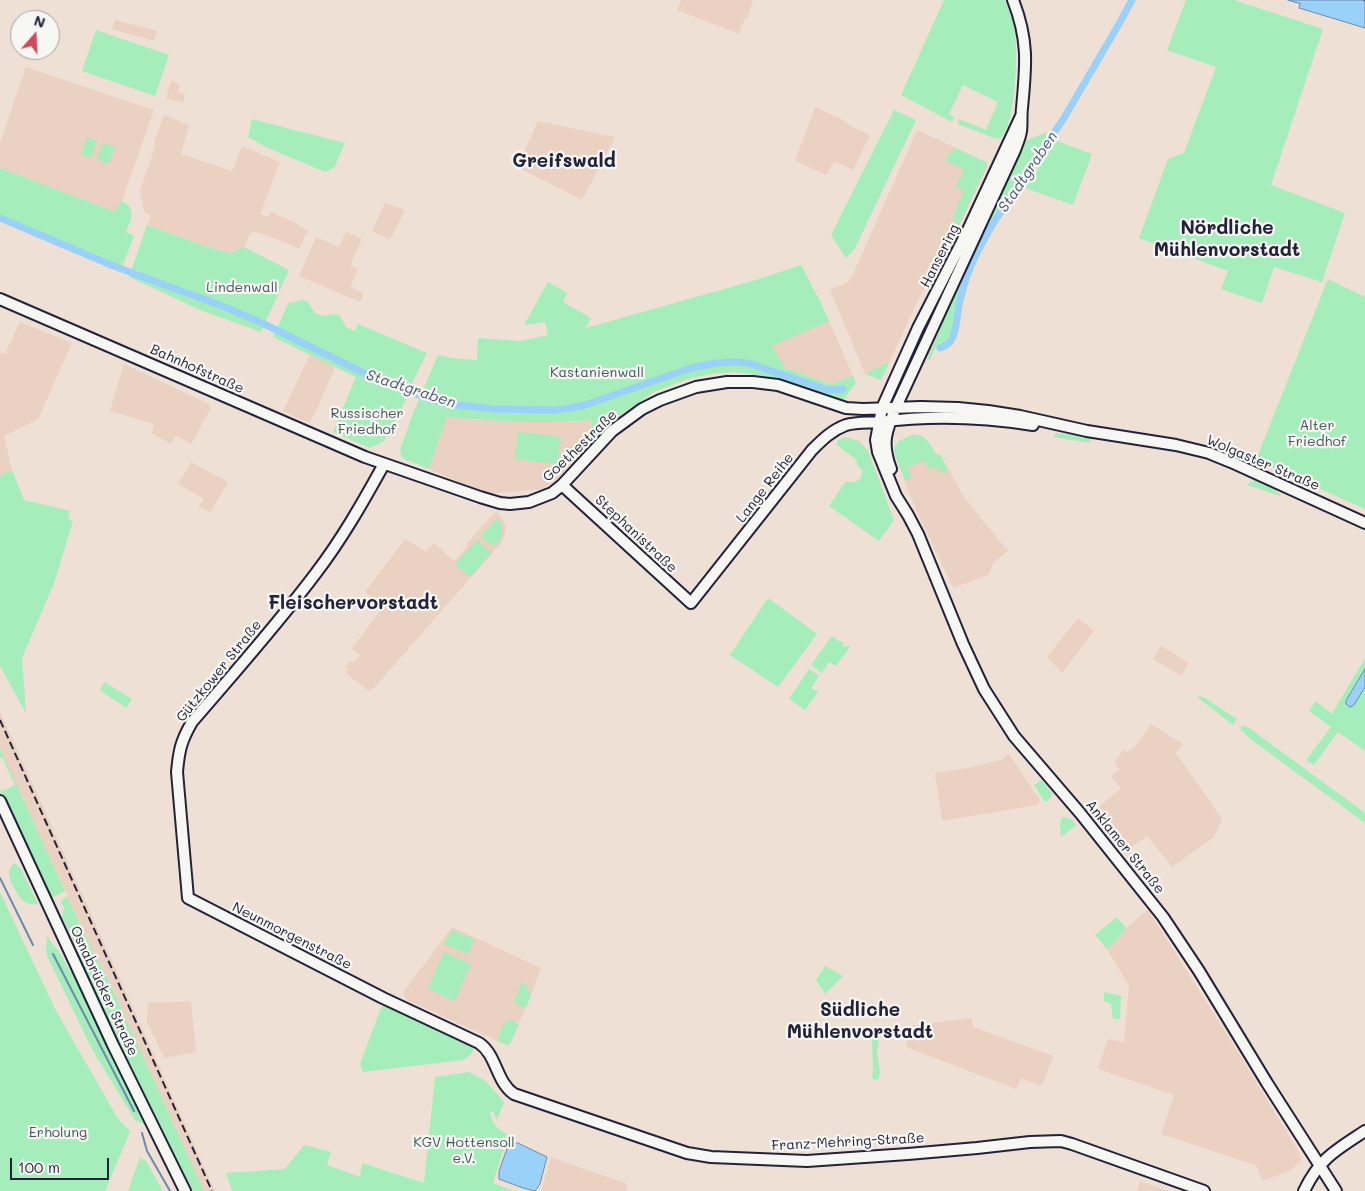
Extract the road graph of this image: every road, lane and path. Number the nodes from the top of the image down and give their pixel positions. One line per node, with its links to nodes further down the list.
1 (1013, 0): 2 (main road, Hansering)
2 (1021, 116): 4 (main road, Hansering); 5 (main road, Hansering)
3 (0, 299): 9 (main road, Bahnhofstraße)
4 (896, 407): 5 (main road, Goethestraße); 6 (main road, Hansering); 8 (main road, Wolgaster Straße)
5 (882, 408): 7 (main road, Hansering); 10 (main road, Goethestraße)
6 (890, 420): 7 (main road, Lange Reihe); 8 (main road, Wolgaster Straße); 11 (main road, Anklamer Straße)
7 (879, 422): 11 (main road, Anklamer Straße); 13 (main road, Lange Reihe)
8 (1087, 431): 12 (main road, Wolgaster Straße)
9 (384, 464): 10 (main road, Goethestraße); 15 (main road, Gützkower Straße)
10 (562, 484): 13 (main road, Stephanistraße)
11 (908, 514): 18 (main road, Anklamer Straße)
12 (1365, 523)
13 (691, 603)
14 (0, 801): 19 (main road, Osnabrücker Straße)
15 (188, 898): 16 (main road, Neunmorgenstraße)
16 (383, 998): 20 (main road, Franz-Mehring-Straße)
17 (1365, 1131): 18 (main road)
18 (1320, 1164): 21 (main road); 22 (main road, Anklamer Straße)
19 (185, 1191)
20 (1204, 1191)
21 (1304, 1191)
22 (1336, 1191)

